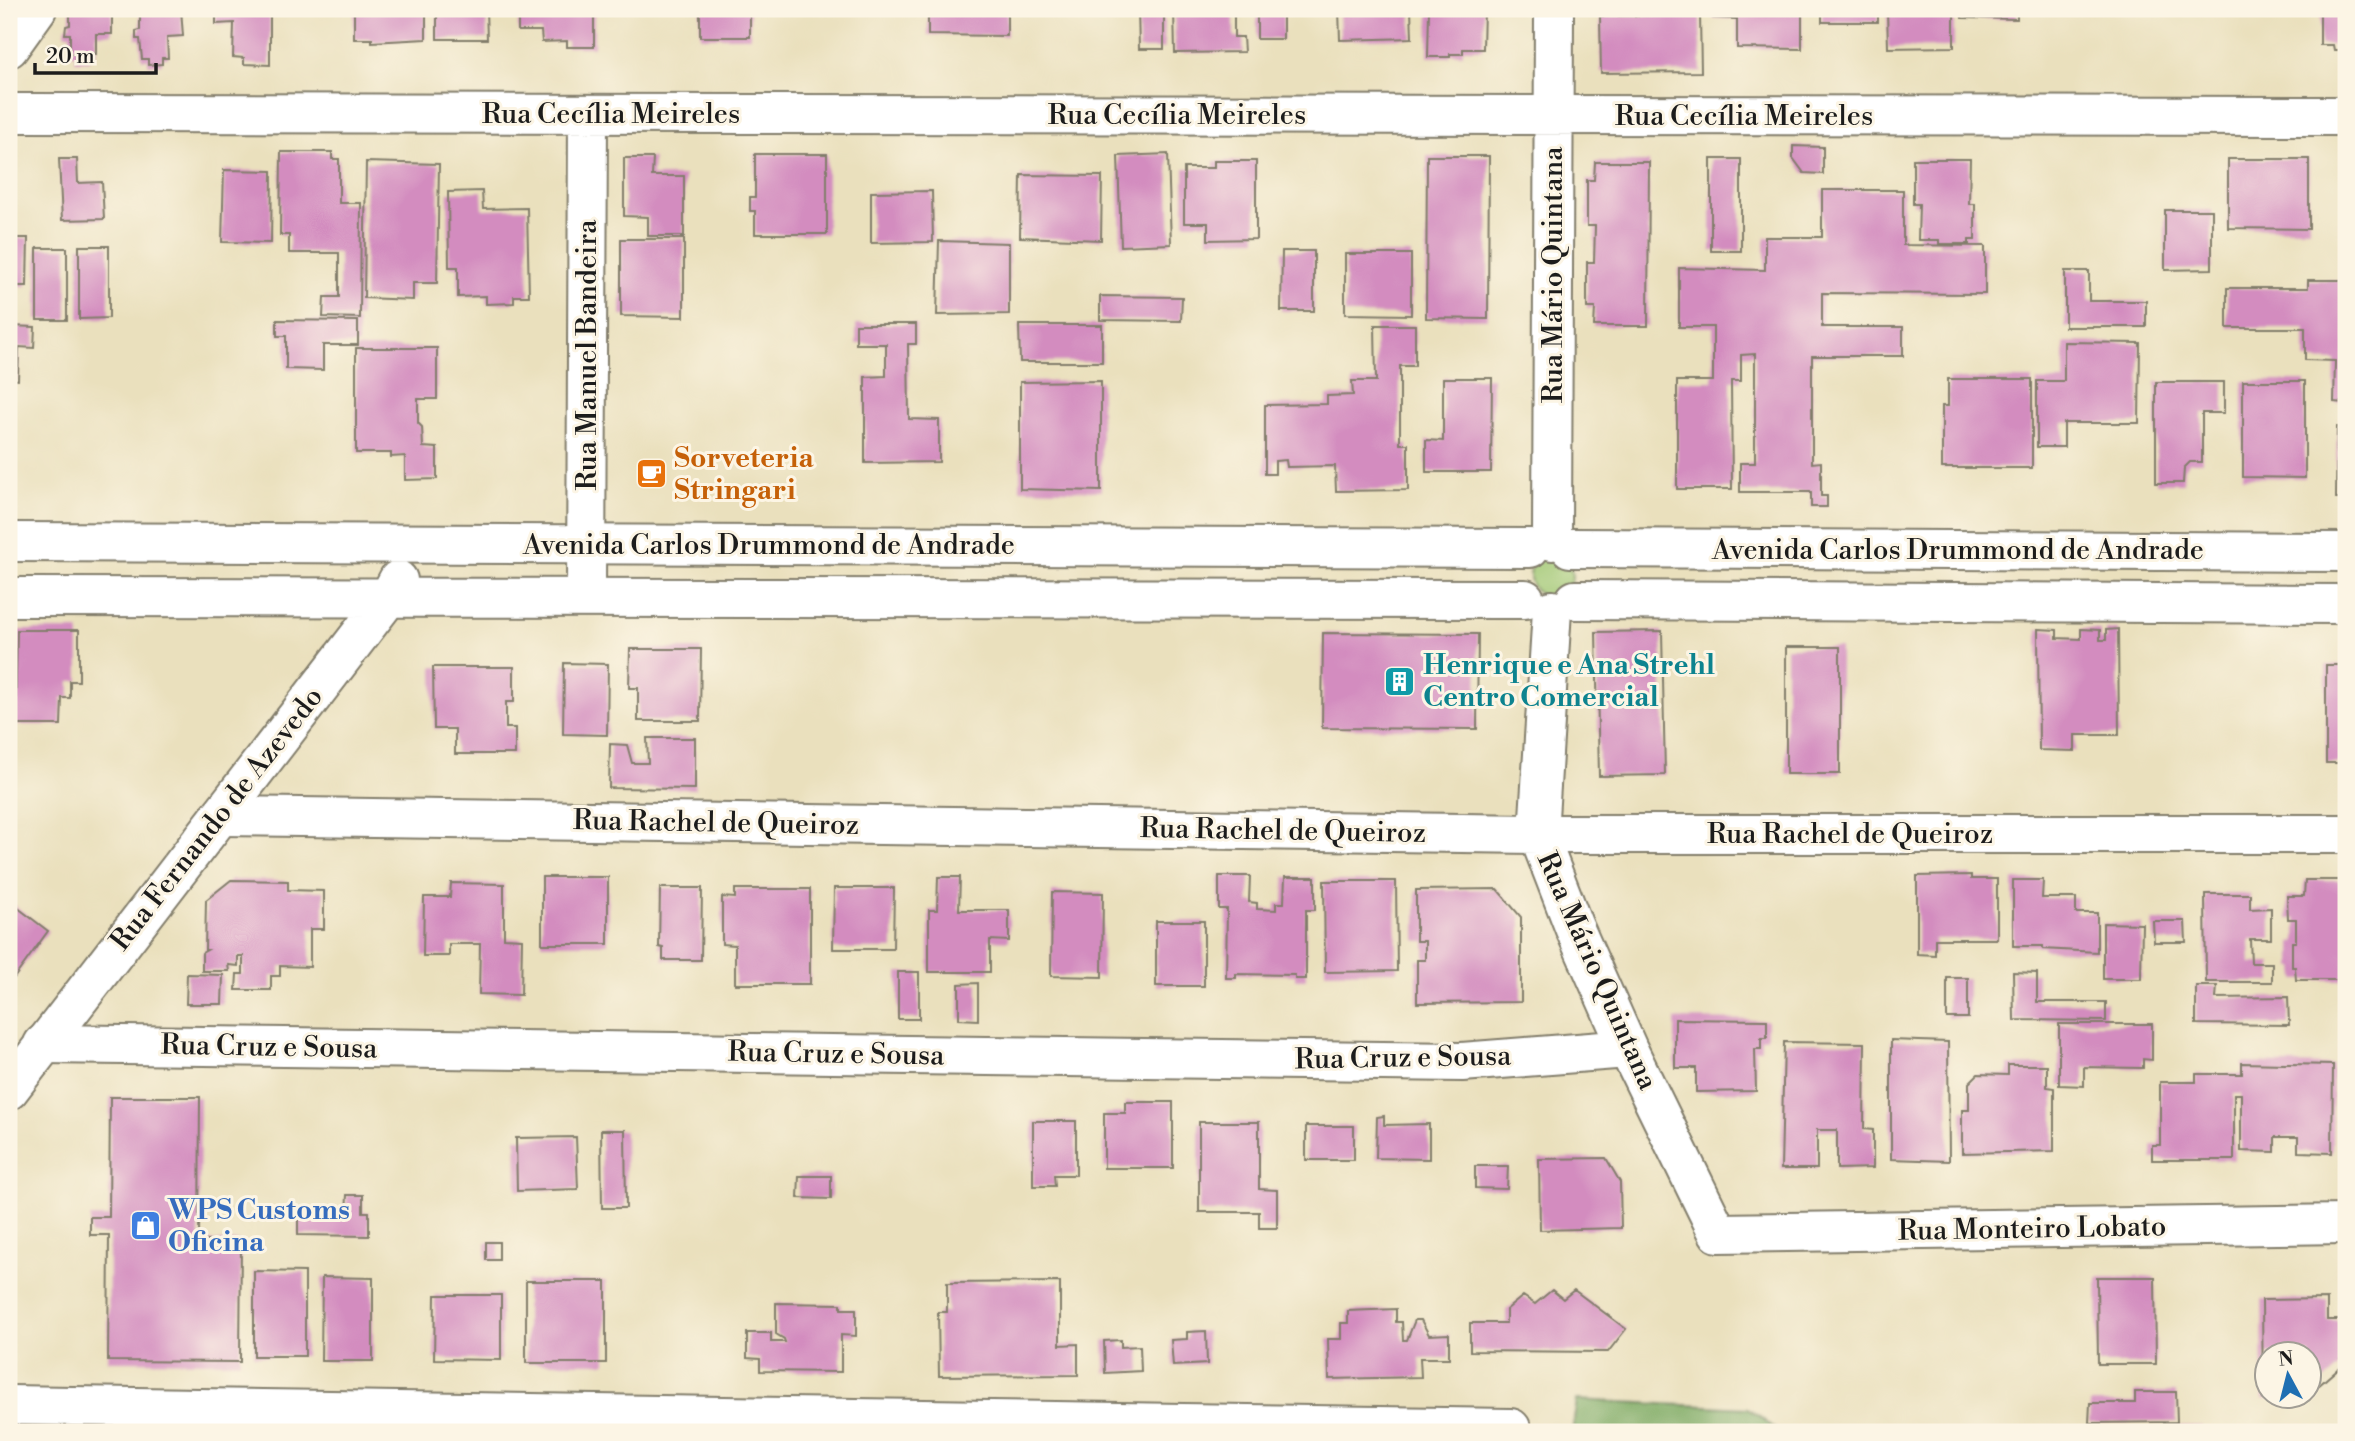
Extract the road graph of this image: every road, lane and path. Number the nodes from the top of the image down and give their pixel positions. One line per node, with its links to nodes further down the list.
1 (37, 9): 3 (street)
2 (1553, 9): 6 (street, Rua Mário Quintana)
3 (9, 48)
4 (9, 113): 5 (street, Rua Cecília Meireles)
5 (588, 114): 6 (street, Rua Cecília Meireles); 10 (street, Rua Manuel Bandeira)
6 (1553, 116): 7 (street, Rua Cecília Meireles); 11 (street, Rua Mário Quintana)
7 (2346, 116)
8 (9, 542): 9 (street, Avenida Carlos Drummond de Andrade)
9 (416, 544): 10 (street, Avenida Carlos Drummond de Andrade); 15 (street, Rua Fernando de Azevedo)
10 (586, 545): 11 (street, Avenida Carlos Drummond de Andrade); 13 (street, Rua Manuel Bandeira)
11 (1551, 546): 12 (street, Avenida Carlos Drummond de Andrade); 16 (street); 16 (street)
12 (2346, 552)
13 (586, 596): 15 (street, Avenida Carlos Drummond de Andrade); 16 (street, Avenida Carlos Drummond de Andrade)
14 (9, 597): 15 (street, Avenida Carlos Drummond de Andrade)
15 (389, 597): 18 (street, Rua Fernando de Azevedo)
16 (1551, 603): 17 (street, Avenida Carlos Drummond de Andrade); 19 (street, Rua Mário Quintana)
17 (2346, 604)
18 (220, 816): 19 (street, Rua Rachel de Queiroz); 21 (street, Rua Fernando de Azevedo)
19 (1538, 834): 20 (street, Rua Rachel de Queiroz); 22 (street, Rua Mário Quintana)
20 (2346, 834)
21 (43, 1044): 22 (street, Rua Cruz e Sousa); 23 (street, Rua Fernando de Azevedo)
22 (1628, 1049): 25 (street, Rua Mário Quintana)
23 (9, 1090)
24 (2346, 1224): 25 (street, Rua Monteiro Lobato)
25 (1718, 1233)
26 (9, 1405): 27 (street)
27 (1511, 1428)

